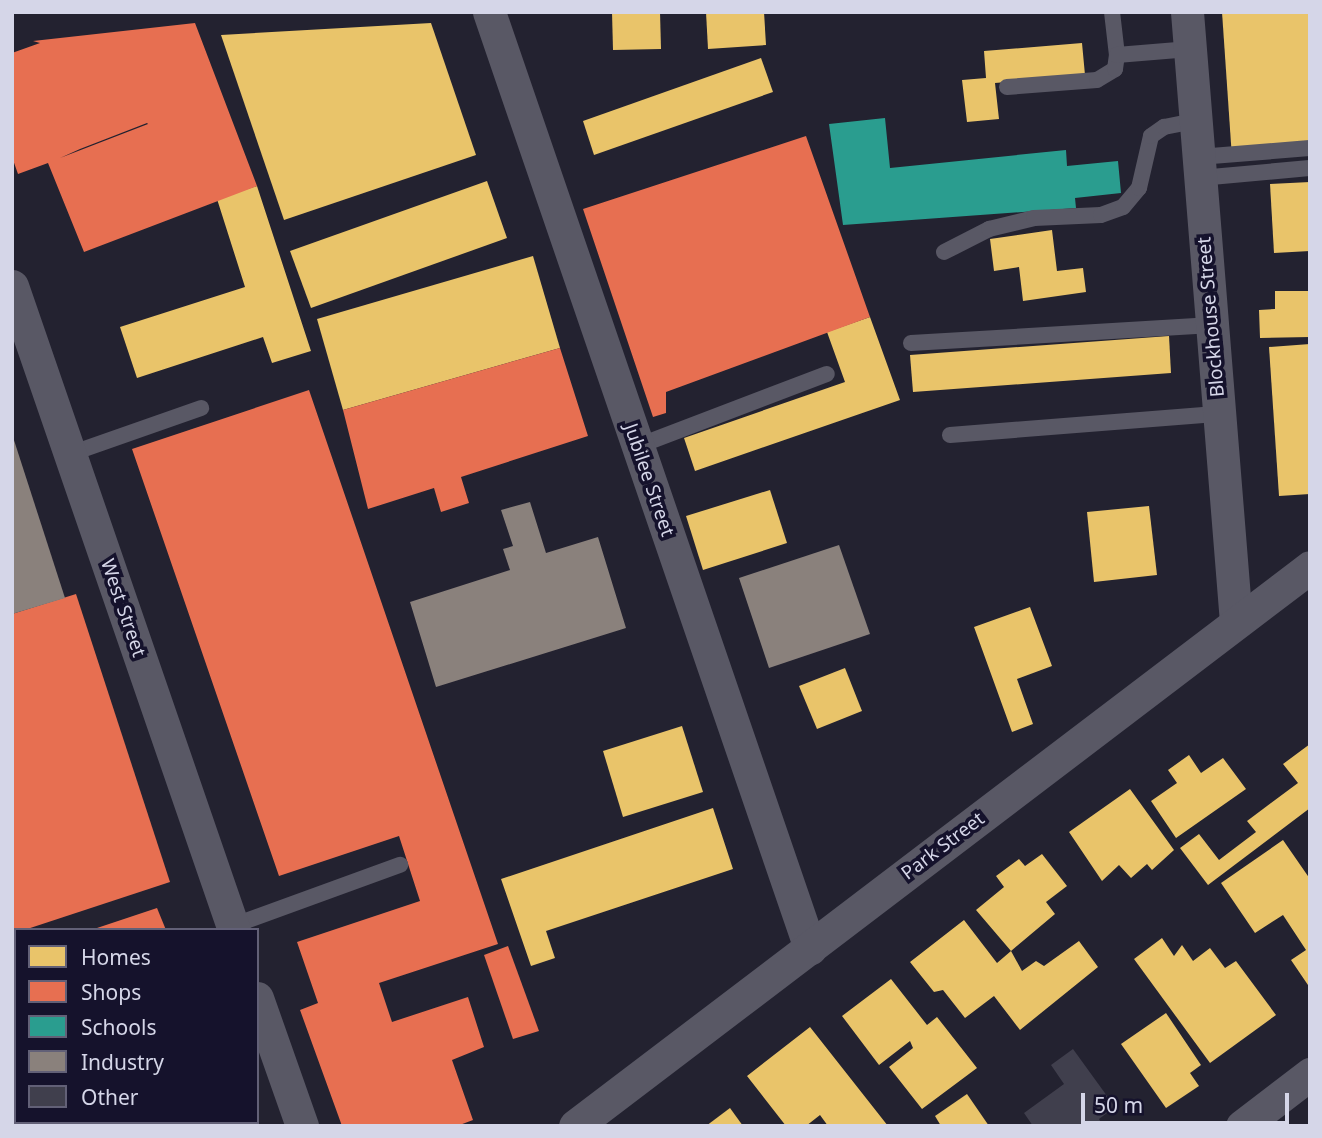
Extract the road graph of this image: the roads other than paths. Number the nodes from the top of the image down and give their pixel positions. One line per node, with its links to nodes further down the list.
1 (489, 12): 19 (street, Jubilee Street)
2 (1112, 12): 5 (lane)
3 (1187, 12): 4 (street, Blockhouse Street)
4 (1190, 49): 5 (lane); 7 (street, Blockhouse Street)
5 (1117, 55): 6 (lane)
6 (1007, 88)
7 (1196, 121): 9 (street, Blockhouse Street); 11 (lane)
8 (1310, 148): 9 (lane)
9 (1199, 167): 10 (lane); 13 (street, Blockhouse Street)
10 (1310, 168)
11 (944, 252)
12 (12, 286): 20 (street, West Street)
13 (1212, 324): 14 (lane); 17 (street, Blockhouse Street)
14 (911, 343)
15 (827, 374): 19 (lane)
16 (201, 408): 20 (lane)
17 (1219, 414): 18 (lane); 22 (street, Blockhouse Street)
18 (950, 435)
19 (638, 446): 25 (street, Jubilee Street)
20 (70, 454): 24 (street, West Street)
21 (1310, 567): 22 (street, Park Street)
22 (1236, 622): 25 (street, Park Street)
23 (400, 865): 24 (lane)
24 (233, 928)
25 (810, 948): 29 (street, Park Street)
26 (259, 1004): 28 (street)
27 (1310, 1074): 30 (street)
28 (302, 1126)
29 (575, 1126)
30 (1242, 1126)

